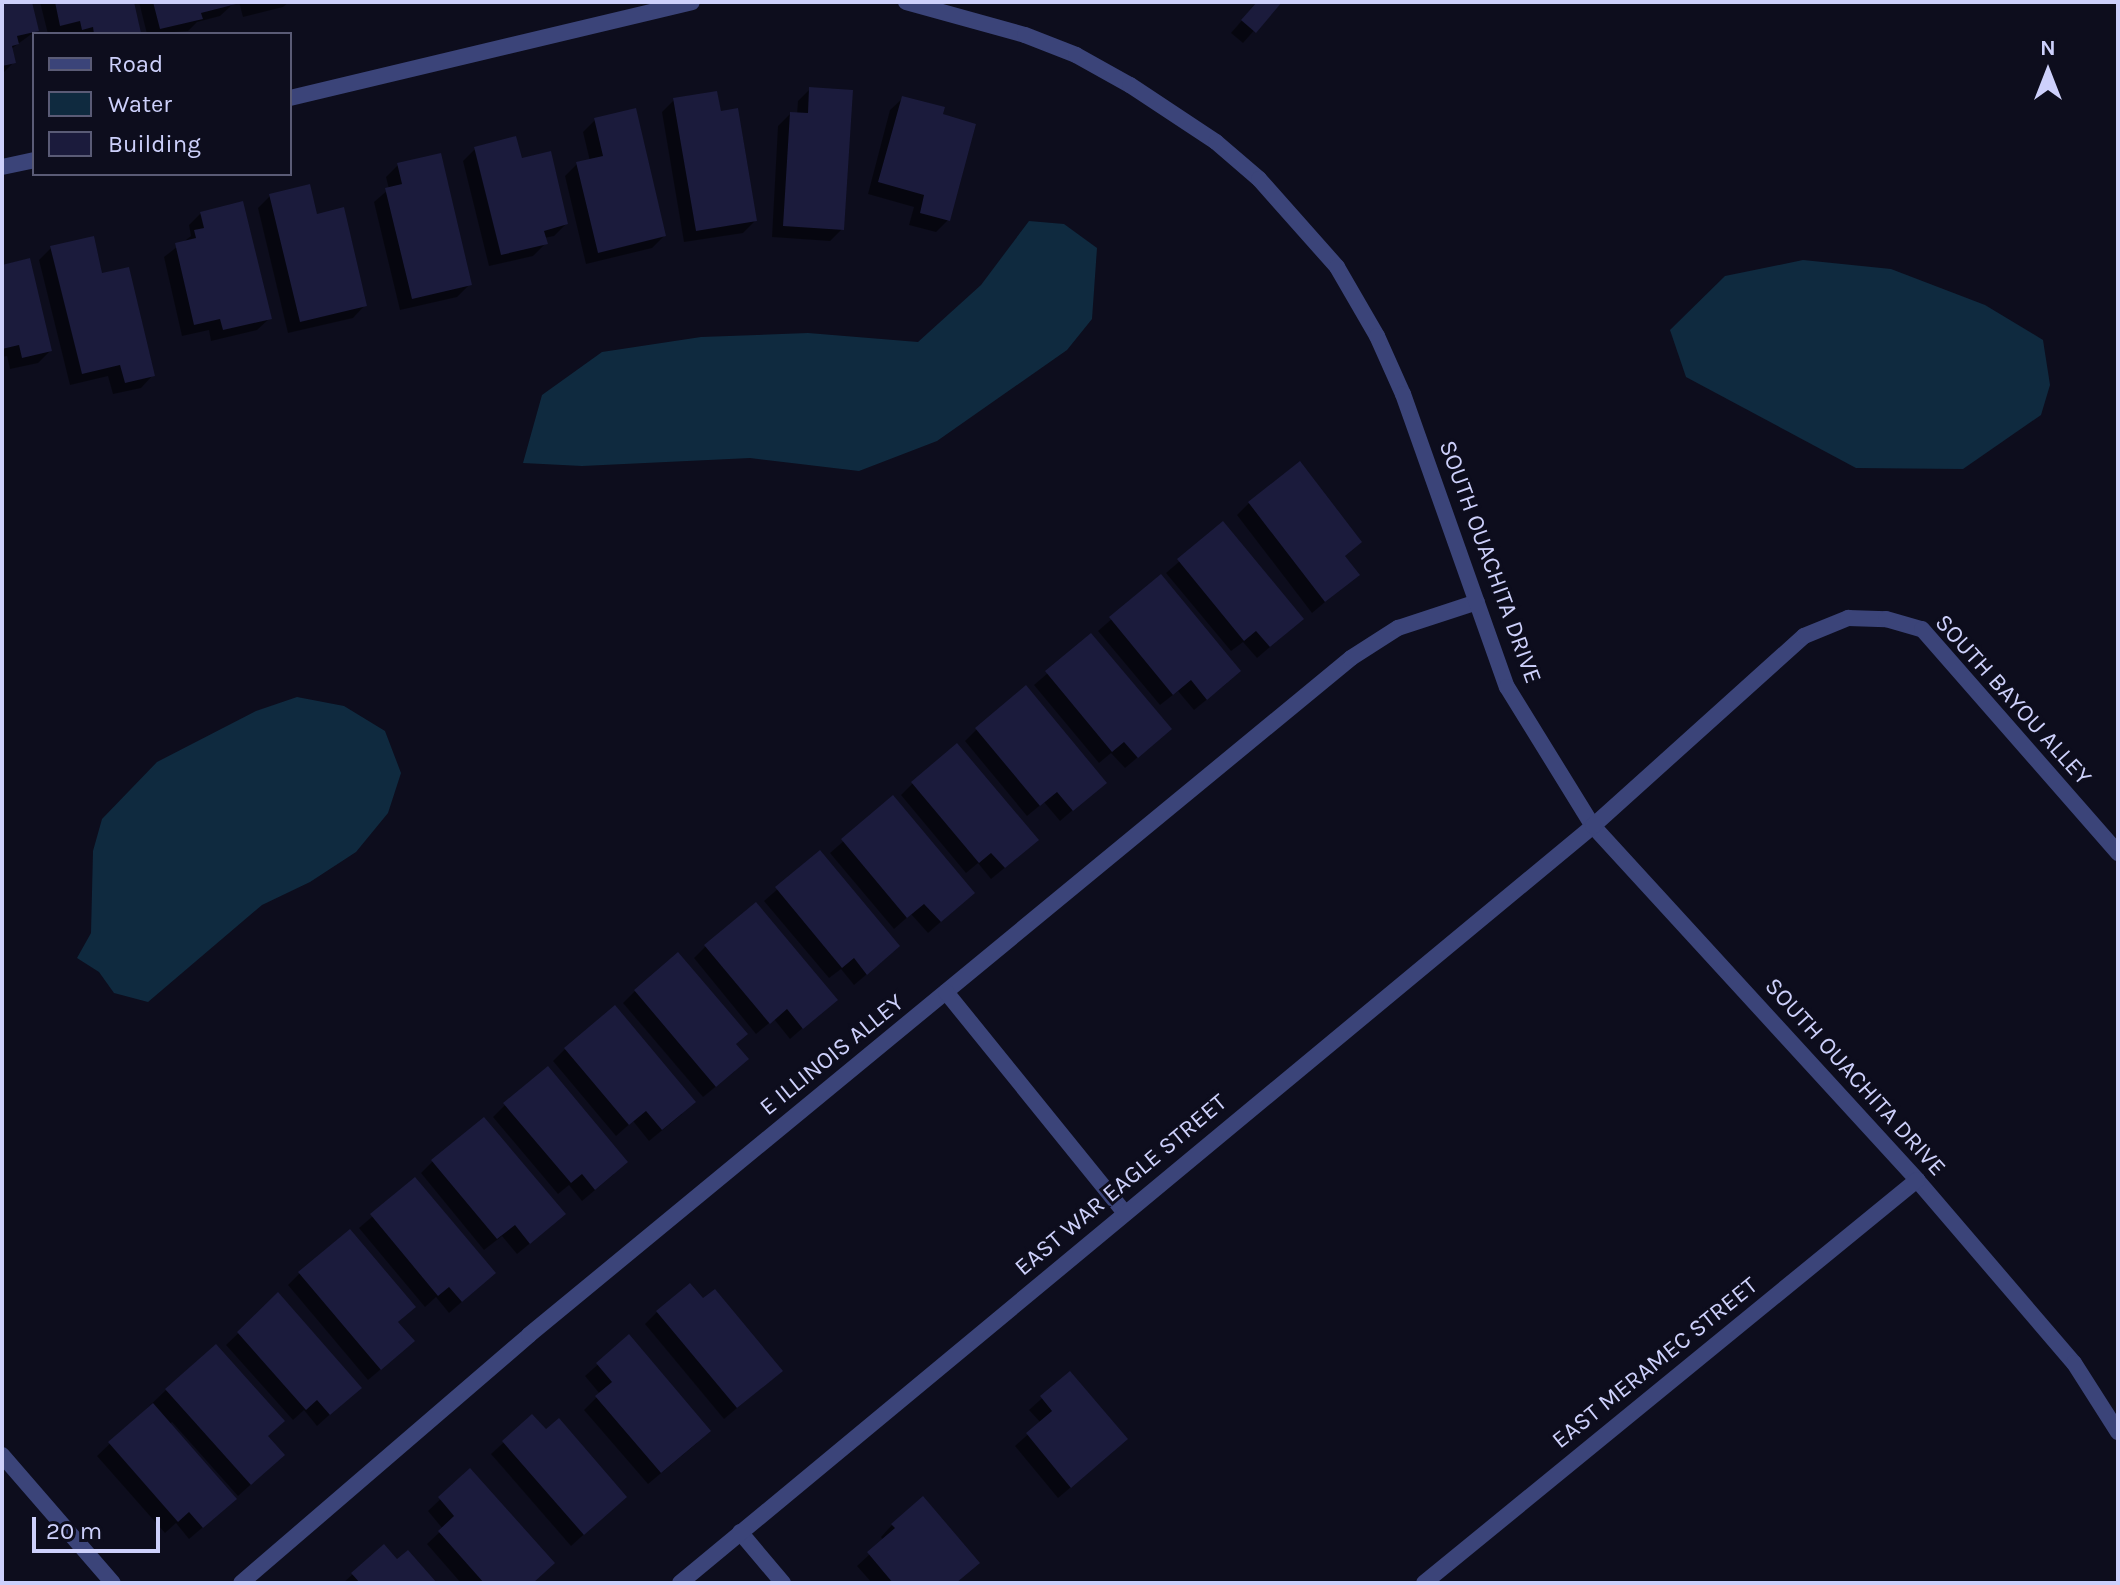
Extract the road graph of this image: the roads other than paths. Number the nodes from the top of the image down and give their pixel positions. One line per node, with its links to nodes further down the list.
1 (692, 2): 3 (street)
2 (906, 2): 6 (street, SOUTH OUACHITA DRIVE)
3 (292, 98)
4 (32, 160): 5 (street)
5 (2, 167)
6 (1477, 602): 7 (street, SOUTH OUACHITA DRIVE); 9 (street, E ILLINOIS ALLEY)
7 (1593, 826): 8 (street, SOUTH BAYOU ALLEY); 10 (street, SOUTH OUACHITA DRIVE); 11 (street, EAST WAR EAGLE STREET)
8 (2118, 853)
9 (946, 992): 11 (street); 16 (street, E ILLINOIS ALLEY)
10 (1917, 1180): 12 (street, SOUTH OUACHITA DRIVE); 19 (street, EAST MERAMEC STREET)
11 (1125, 1213): 14 (street, EAST WAR EAGLE STREET)
12 (2118, 1432)
13 (2, 1455): 15 (street)
14 (740, 1532): 17 (street, EAST WAR EAGLE STREET); 18 (street)
15 (113, 1583)
16 (241, 1583)
17 (680, 1583)
18 (783, 1583)
19 (1424, 1583)

